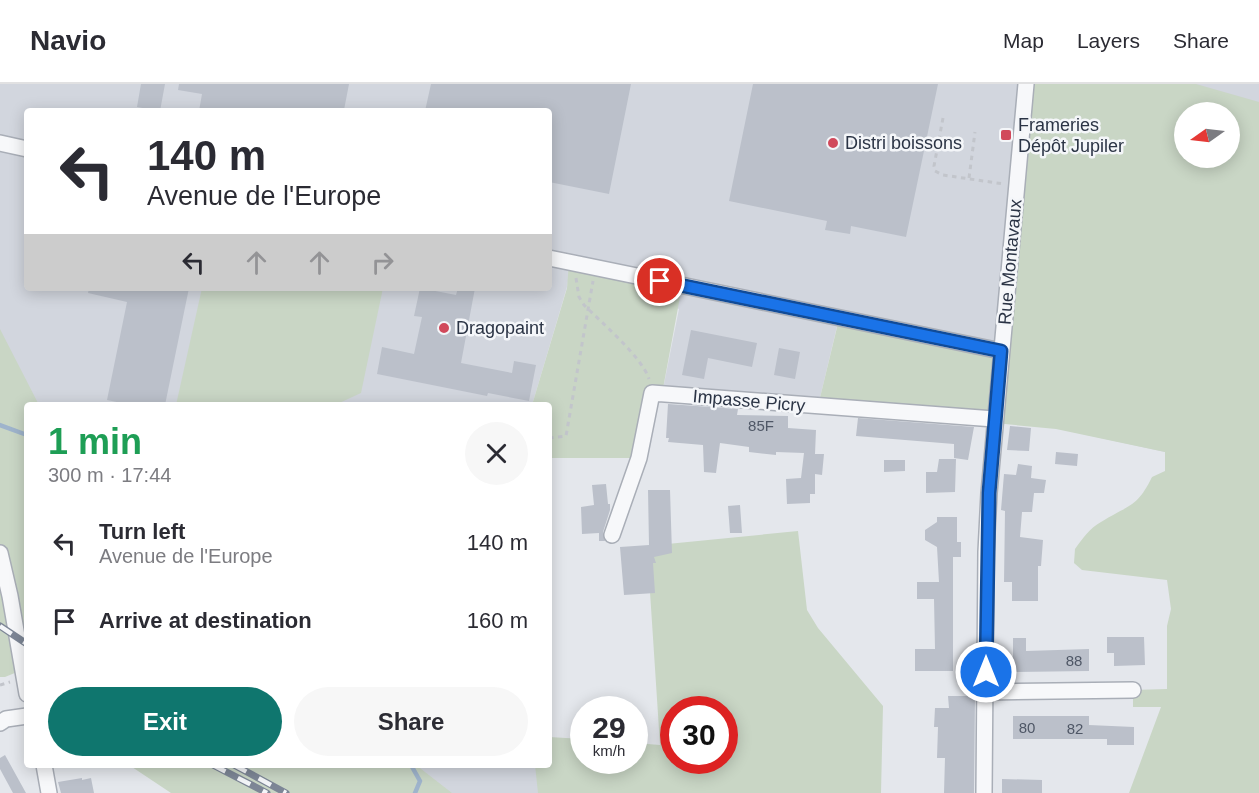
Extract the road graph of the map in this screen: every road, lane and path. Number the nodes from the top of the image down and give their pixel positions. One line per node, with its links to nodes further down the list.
1 (1026, 84): 7 (street, Rue Montavaux)
2 (943, 118): 6 (path)
3 (975, 132): 6 (path)
4 (0, 143): 5 (street)
5 (24, 148)
6 (969, 179): 7 (path)
7 (1017, 186): 12 (street, Rue Montavaux)
8 (552, 259): 9 (street)
9 (578, 264): 10 (street); 11 (path)
10 (595, 268): 11 (path); 12 (street)
11 (588, 309): 13 (path); 15 (path)
12 (1001, 351): 14 (street, Rue Montavaux)
13 (652, 393): 14 (street, Impasse Picry); 16 (street)
14 (994, 419): 20 (street, Rue Montavaux)
15 (552, 438)
16 (612, 535)
17 (0, 553): 18 (street)
18 (24, 677)
19 (1133, 690): 20 (street)
20 (986, 692): 25 (street, Rue Montavaux)
21 (24, 716): 22 (street)
22 (0, 723)
23 (45, 768): 24 (street)
24 (49, 793)
25 (984, 793)

